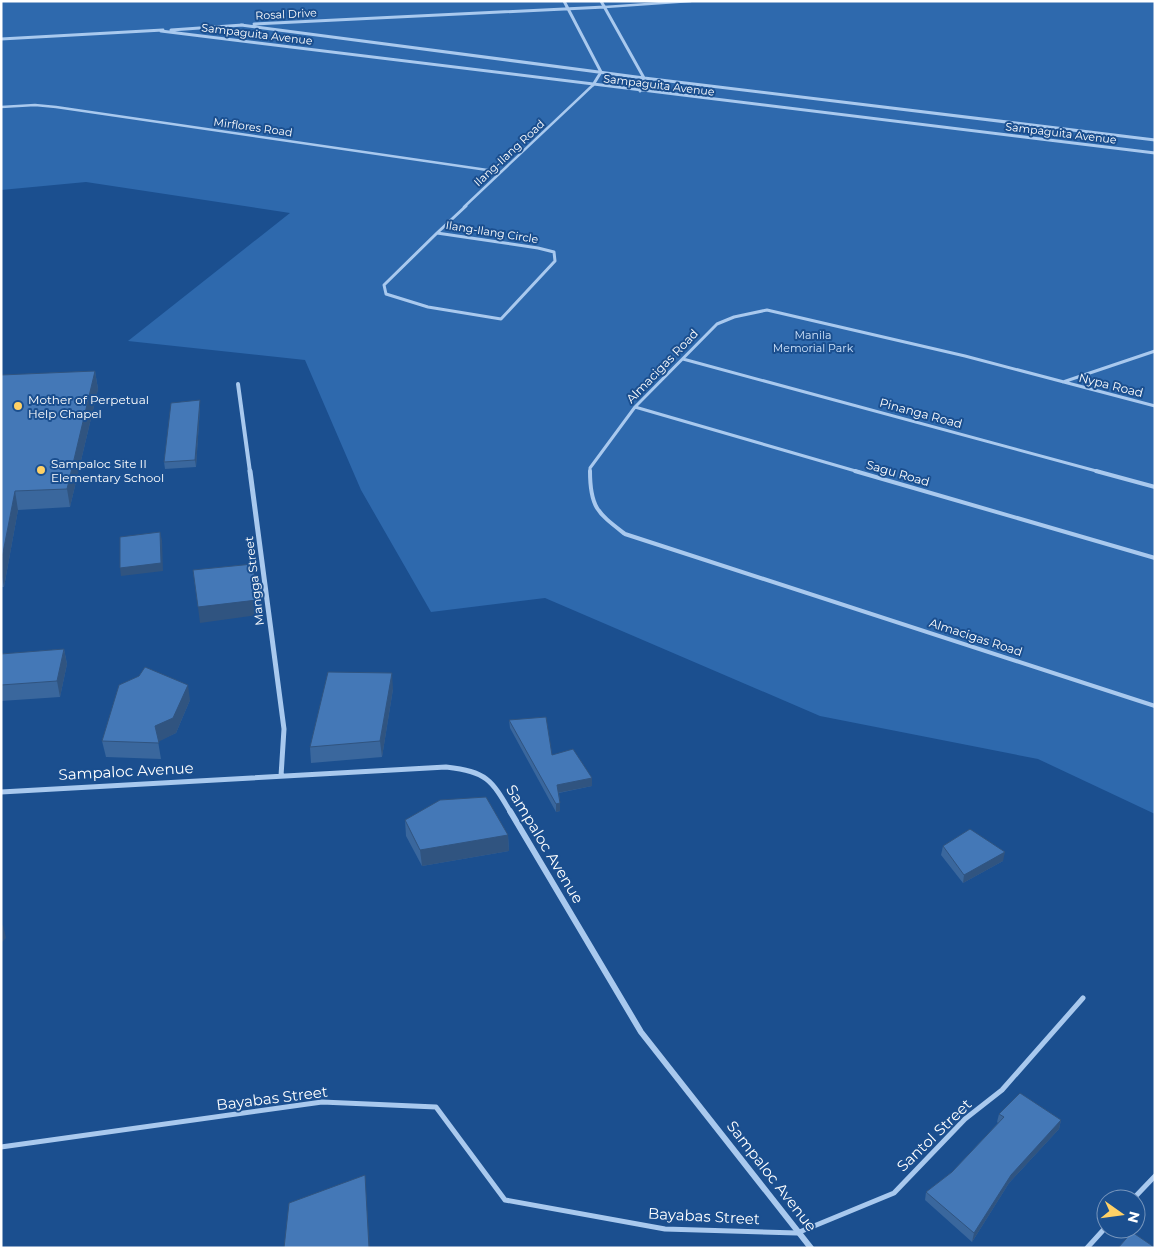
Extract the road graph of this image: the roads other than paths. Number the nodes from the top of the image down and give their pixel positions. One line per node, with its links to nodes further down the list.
1 (564, 1): 5 (street)
2 (602, 1): 4 (street)
3 (691, 1): 4 (lane, Rosal Drive)
4 (605, 6): 5 (street, Rosal Drive); 10 (street)
5 (567, 8): 6 (street, Rosal Drive); 9 (street)
6 (241, 25): 7 (street, Rosal Drive); 9 (street, Sampaguita Avenue)
7 (161, 31): 8 (street, Rosal Drive); 11 (street, Sampaguita Avenue)
8 (1, 39)
9 (601, 72): 10 (street, Sampaguita Avenue); 11 (street)
10 (644, 78): 12 (street); 14 (street, Sampaguita Avenue)
11 (593, 85): 12 (street, Sampaguita Avenue); 16 (lane, Ilang-Ilang Road)
12 (640, 91): 15 (street, Sampaguita Avenue)
13 (1, 107): 16 (lane, Mirflores Road)
14 (1155, 140)
15 (1155, 153)
16 (501, 172): 17 (lane, Ilang-Ilang Road)
17 (438, 233): 17 (lane, Ilang-Ilang Circle)
18 (1155, 351): 20 (lane)
19 (683, 359): 20 (lane, Almacigas Road); 23 (lane, Almacigas Road); 24 (lane, Pinanga Road)
20 (1062, 382): 22 (lane, Nypa Road)
21 (238, 384): 27 (street, Mangga Street)
22 (1155, 406)
23 (635, 407): 25 (lane, Sagu Road); 26 (lane, Almacigas Road)
24 (1155, 487)
25 (1155, 558)
26 (1155, 706)
27 (281, 776): 28 (street, Sampaloc Avenue); 33 (street, Sampaloc Avenue)
28 (1, 792)
29 (1083, 998): 33 (lane, Santol Street)
30 (1, 1147): 33 (lane, Bayabas Street)
31 (1155, 1176): 32 (lane)
32 (1143, 1189)
33 (798, 1233): 35 (street, Sampaloc Avenue)
34 (1096, 1238): 36 (lane)
35 (811, 1248)
36 (1087, 1248)

